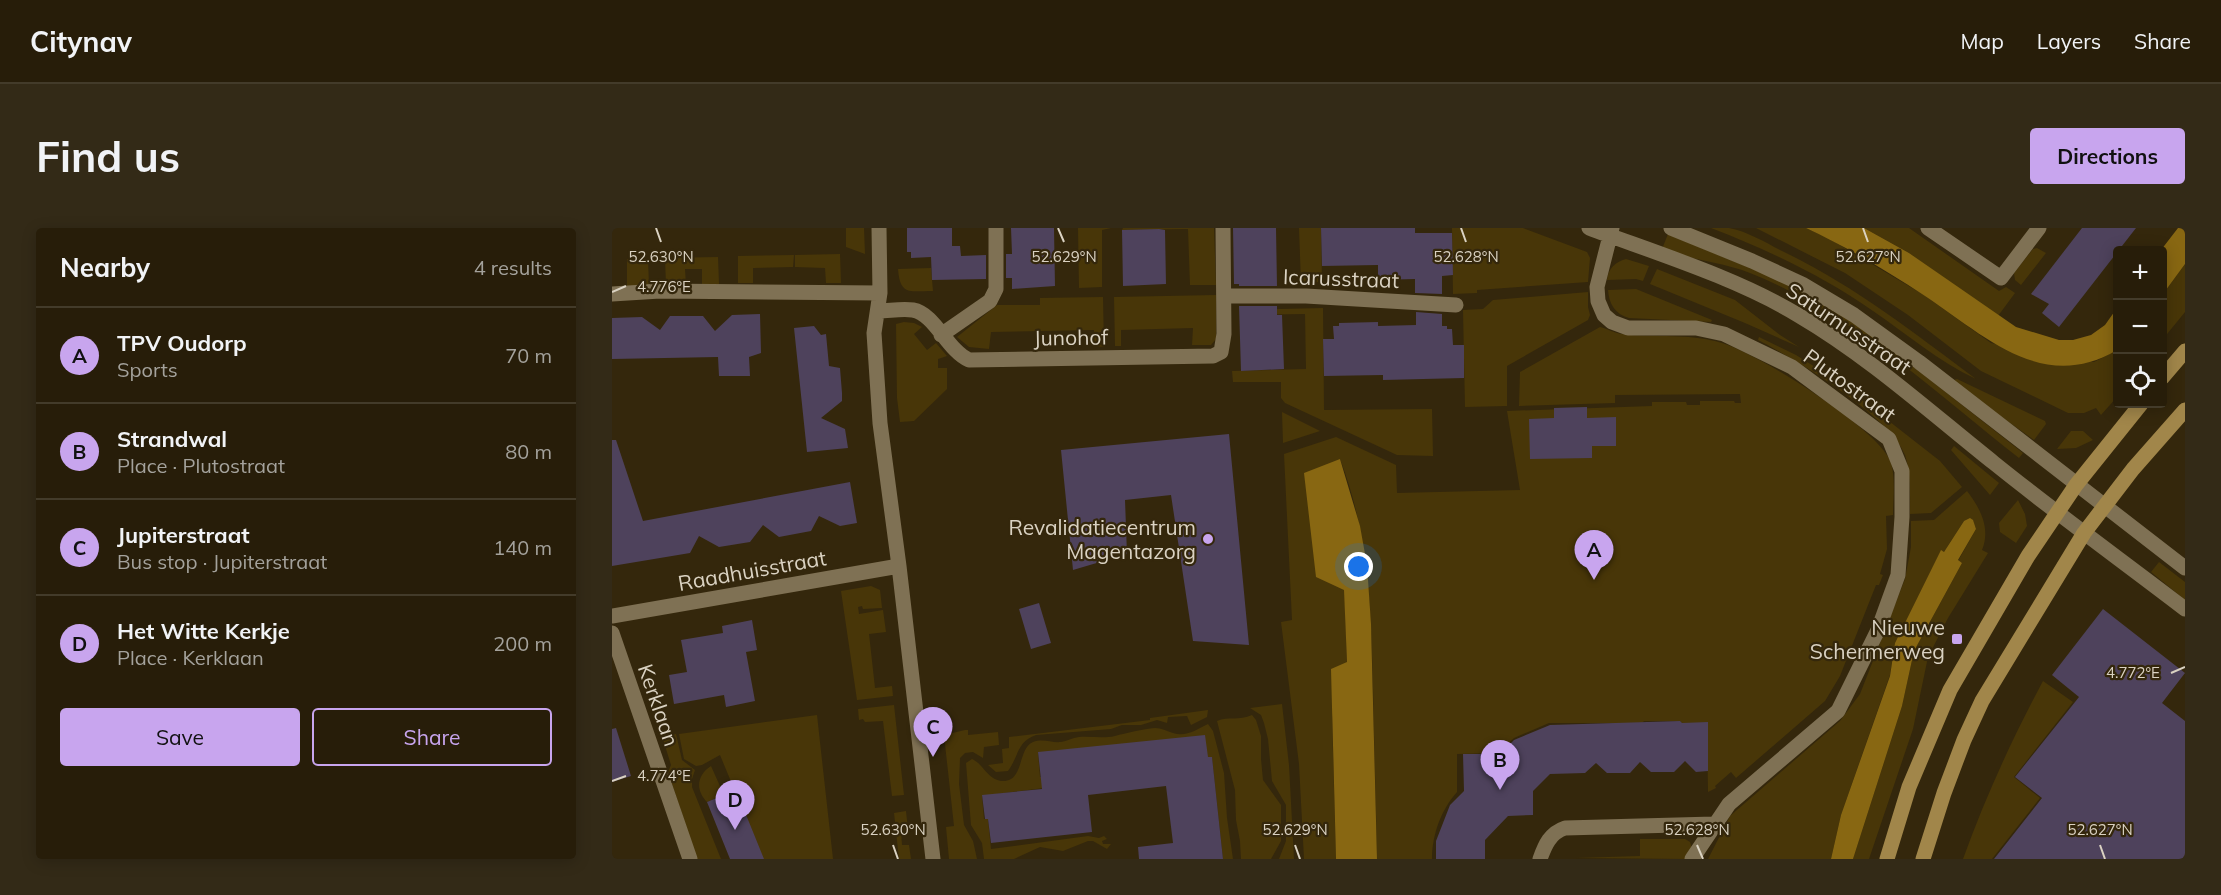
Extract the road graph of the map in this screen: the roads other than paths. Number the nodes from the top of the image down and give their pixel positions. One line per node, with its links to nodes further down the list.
1 (879, 228): 9 (street)
2 (996, 228): 14 (street)
3 (1223, 228): 11 (street, Junohof)
4 (1589, 228): 8 (street, Saturnusstraat)
5 (1671, 228): 19 (street, Saturnusstraat)
6 (1928, 228): 7 (street)
7 (2039, 228)
8 (1610, 232): 21 (street, Saturnusstraat); 28 (street, Plutostraat)
9 (880, 293): 10 (street); 13 (street)
10 (612, 294)
11 (1225, 296): 12 (street, Icarusstraat); 14 (street, Junohof)
12 (1456, 305)
13 (879, 312): 14 (street); 23 (street)
14 (941, 334)
15 (2185, 351): 16 (main road)
16 (2167, 373)
17 (2138, 408): 19 (main road)
18 (2185, 410): 20 (main road)
19 (2076, 485): 20 (street, Saturnusstraat); 21 (main road)
20 (2103, 506): 22 (main road); 24 (street, Saturnusstraat)
21 (2057, 513): 22 (street, Saturnusstraat); 33 (main road)
22 (2084, 532): 25 (street, Saturnusstraat); 34 (main road)
23 (899, 566): 26 (street, Raadhuisstraat); 30 (street)
24 (2185, 568)
25 (2185, 609)
26 (612, 616)
27 (612, 633): 29 (street, Kerklaan)
28 (1714, 824): 31 (street); 32 (street, Plutostraat)
29 (690, 859)
30 (933, 859)
31 (1540, 859)
32 (1692, 859)
33 (1887, 859)
34 (1923, 859)

